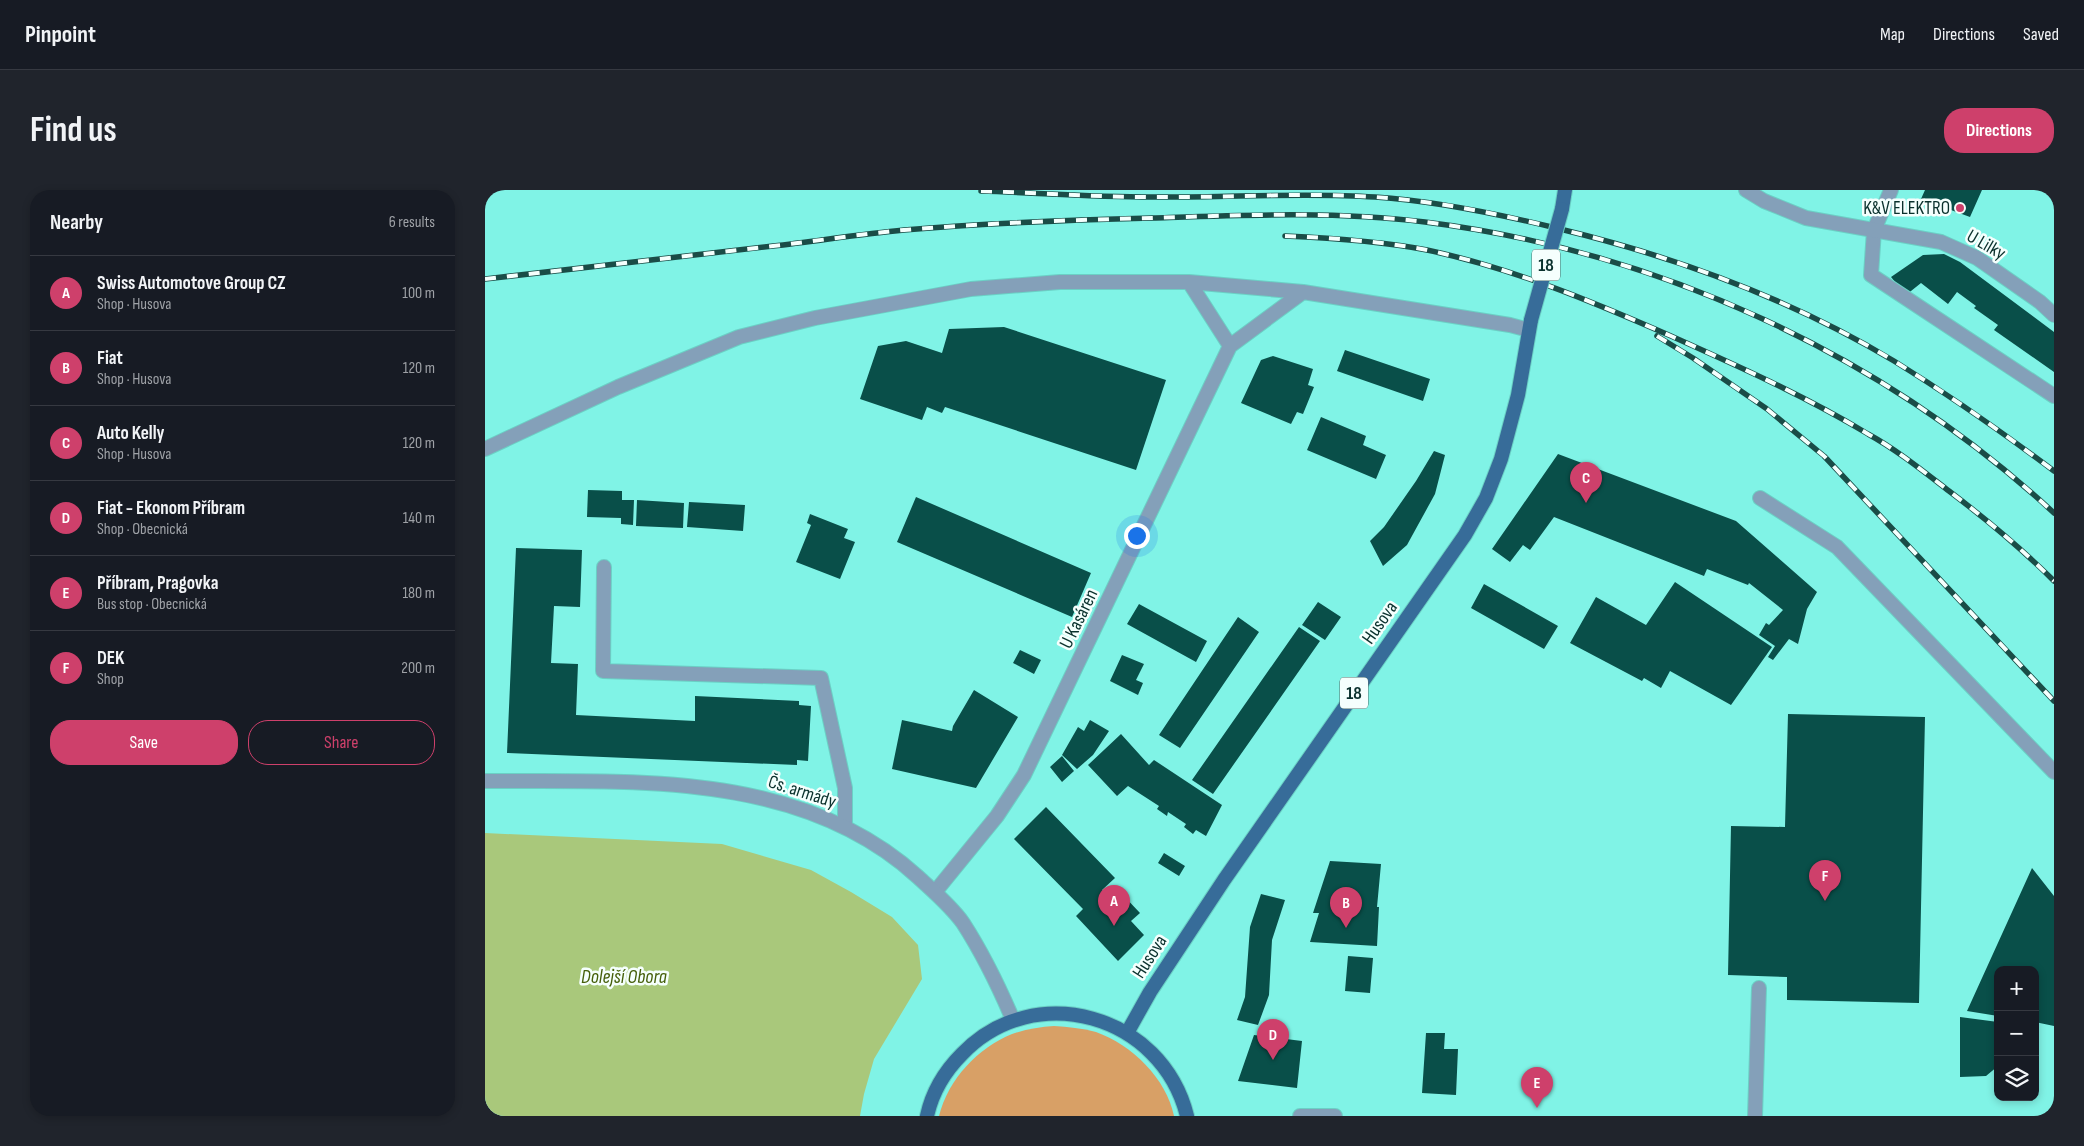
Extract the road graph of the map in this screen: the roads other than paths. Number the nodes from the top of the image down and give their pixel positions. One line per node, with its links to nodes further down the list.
1 (1565, 190): 8 (main road, Husova / 18, bridge)
2 (1746, 190): 4 (street, U Lilky)
3 (1891, 190): 4 (street)
4 (1874, 230): 7 (street, U Lilky); 10 (street)
5 (1189, 282): 6 (street); 9 (street); 11 (street)
6 (1303, 292): 8 (street); 9 (street, U Kasáren)
7 (2054, 315)
8 (1530, 325): 20 (main road, Husova / 18)
9 (1231, 346): 17 (street, U Kasáren)
10 (2054, 396)
11 (485, 449)
12 (1760, 498): 14 (street)
13 (604, 567): 16 (street)
14 (2054, 772)
15 (485, 781): 16 (street, Čs. armády)
16 (845, 827): 17 (street, Čs. armády)
17 (935, 892): 19 (street, Čs. armády)
18 (1759, 988): 25 (street)
19 (1013, 1020): 20 (main road); 21 (main road)
20 (1127, 1033): 22 (main road)
21 (927, 1116)
22 (1187, 1116)
23 (1300, 1116): 24 (street)
24 (1335, 1116)
25 (1755, 1116)

